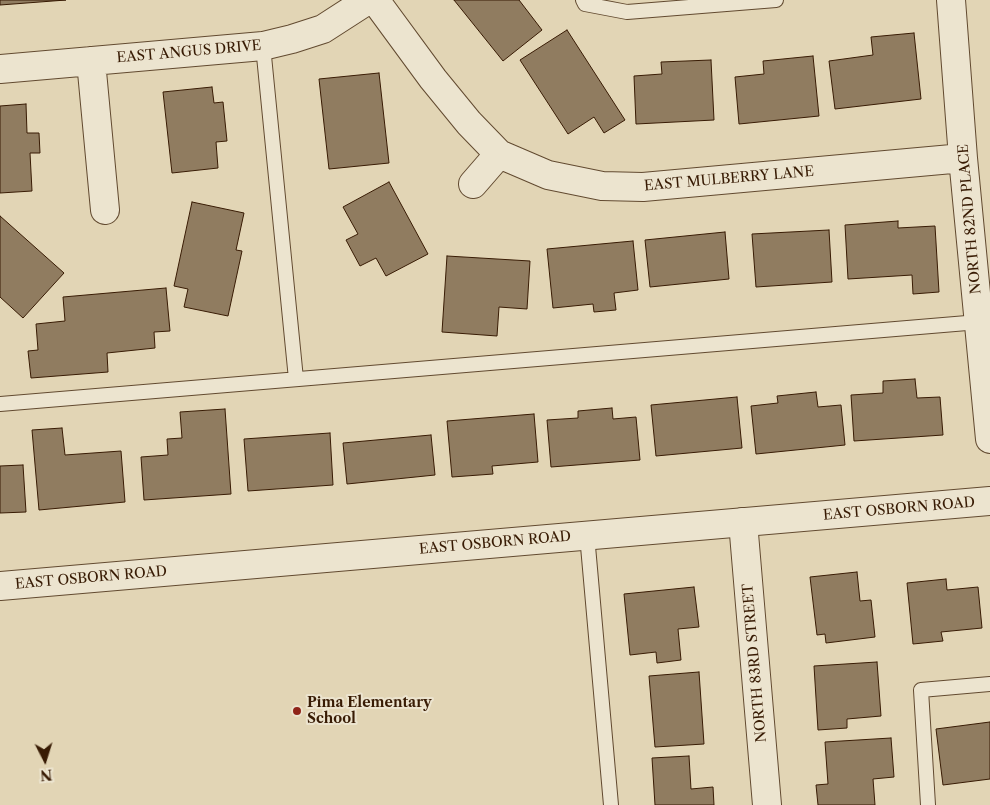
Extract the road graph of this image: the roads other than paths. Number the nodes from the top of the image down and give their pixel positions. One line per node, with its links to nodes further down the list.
1 (368, 0): 6 (street, EAST ANGUS DRIVE)
2 (375, 0): 9 (street, EAST MULBERRY LANE)
3 (583, 0): 4 (lane)
4 (776, 0)
5 (952, 0): 10 (street, NORTH 82ND PLACE)
6 (263, 46): 7 (street, EAST ANGUS DRIVE); 14 (lane)
7 (91, 61): 8 (street, EAST ANGUS DRIVE); 12 (street)
8 (0, 69)
9 (499, 154): 10 (street, EAST MULBERRY LANE); 11 (street)
10 (963, 158): 13 (street, NORTH 82ND PLACE)
11 (473, 184)
12 (105, 210)
13 (980, 322): 14 (lane); 16 (street, NORTH 82ND PLACE)
14 (296, 379): 15 (lane)
15 (0, 404)
16 (990, 438)
17 (990, 501): 18 (street, EAST OSBORN ROAD)
18 (744, 522): 19 (street, EAST OSBORN ROAD); 23 (street, NORTH 83RD STREET)
19 (587, 535): 20 (street, EAST OSBORN ROAD); 22 (lane)
20 (0, 586)
21 (990, 684): 24 (lane)
22 (611, 805)
23 (767, 805)
24 (928, 805)

